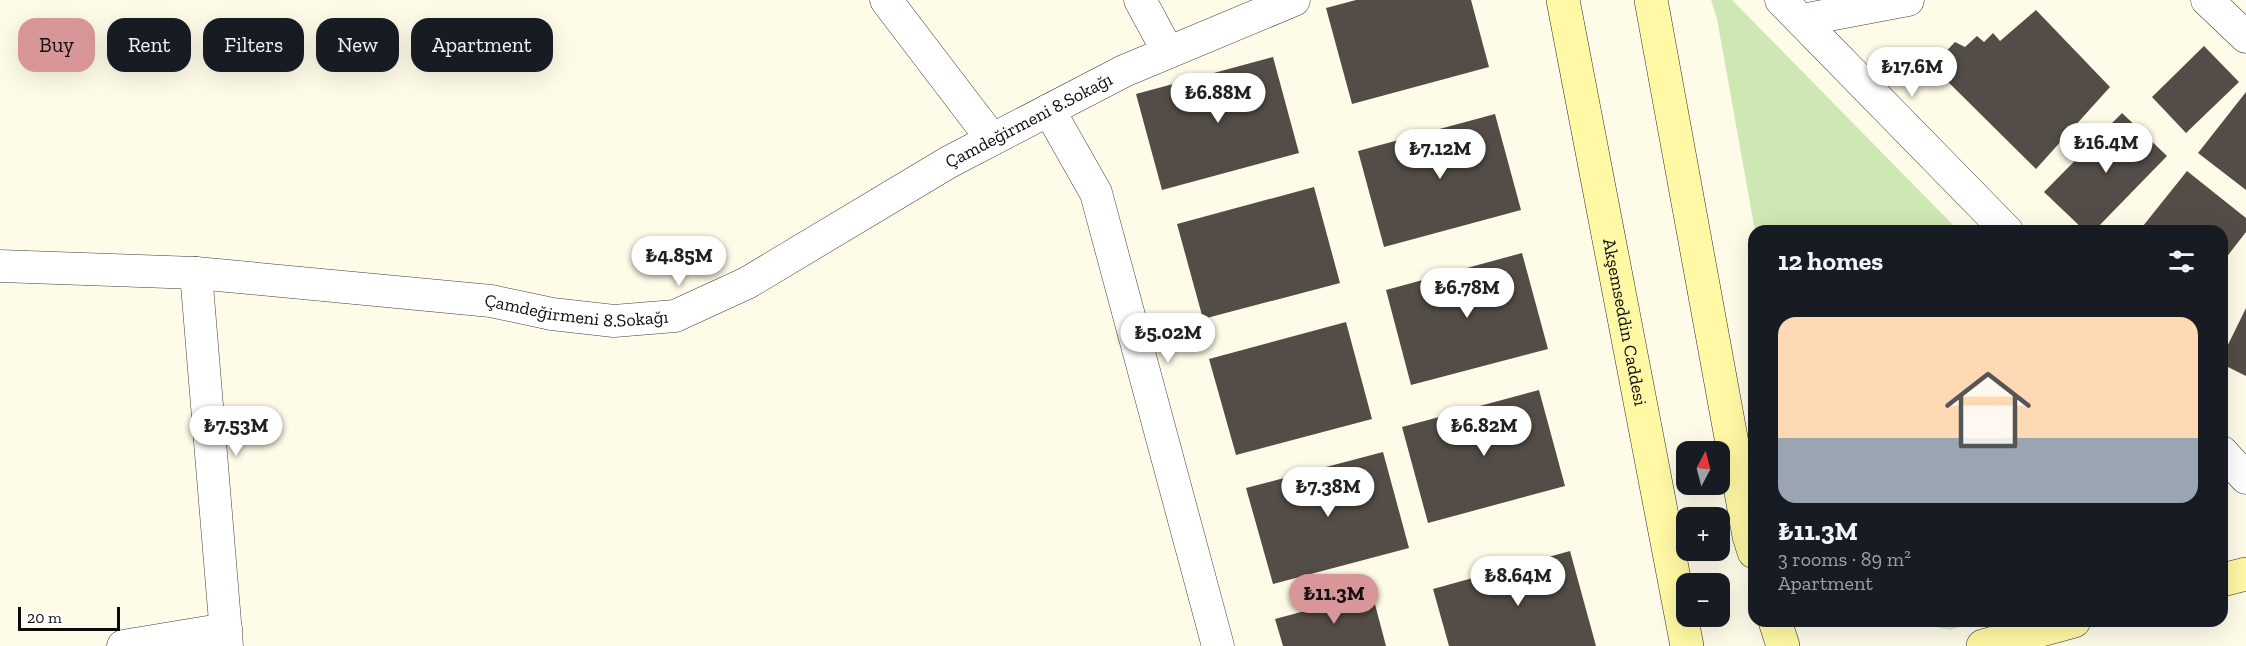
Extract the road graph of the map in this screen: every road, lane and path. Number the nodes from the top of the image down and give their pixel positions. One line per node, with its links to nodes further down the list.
1 (886, 0): 12 (street)
2 (1140, 0): 10 (street)
3 (1294, 0): 10 (street, Çamdeğirmeni 8.Sokağı)
4 (1563, 0): 26 (street, Akşemseddin Caddesi)
5 (1651, 0): 18 (street)
6 (1908, 0): 8 (street)
7 (2207, 0): 9 (street)
8 (1791, 10): 13 (street)
9 (2246, 37)
10 (1168, 52): 11 (street, Çamdeğirmeni 8.Sokağı)
11 (1049, 110): 12 (street, Çamdeğirmeni 8.Sokağı); 25 (street)
12 (992, 140): 15 (street, Çamdeğirmeni 8.Sokağı)
13 (2001, 225)
14 (0, 266): 15 (street, Çamdeğirmeni 8.Sokağı)
15 (196, 273): 23 (street)
16 (2228, 458): 17 (street)
17 (2246, 478)
18 (1748, 531)
19 (2246, 573): 20 (street)
20 (2228, 578)
21 (1777, 627): 27 (street)
22 (2052, 627): 28 (street)
23 (226, 638): 24 (street)
24 (123, 646)
25 (1218, 646)
26 (1687, 646)
27 (1783, 646)
28 (1983, 646)

